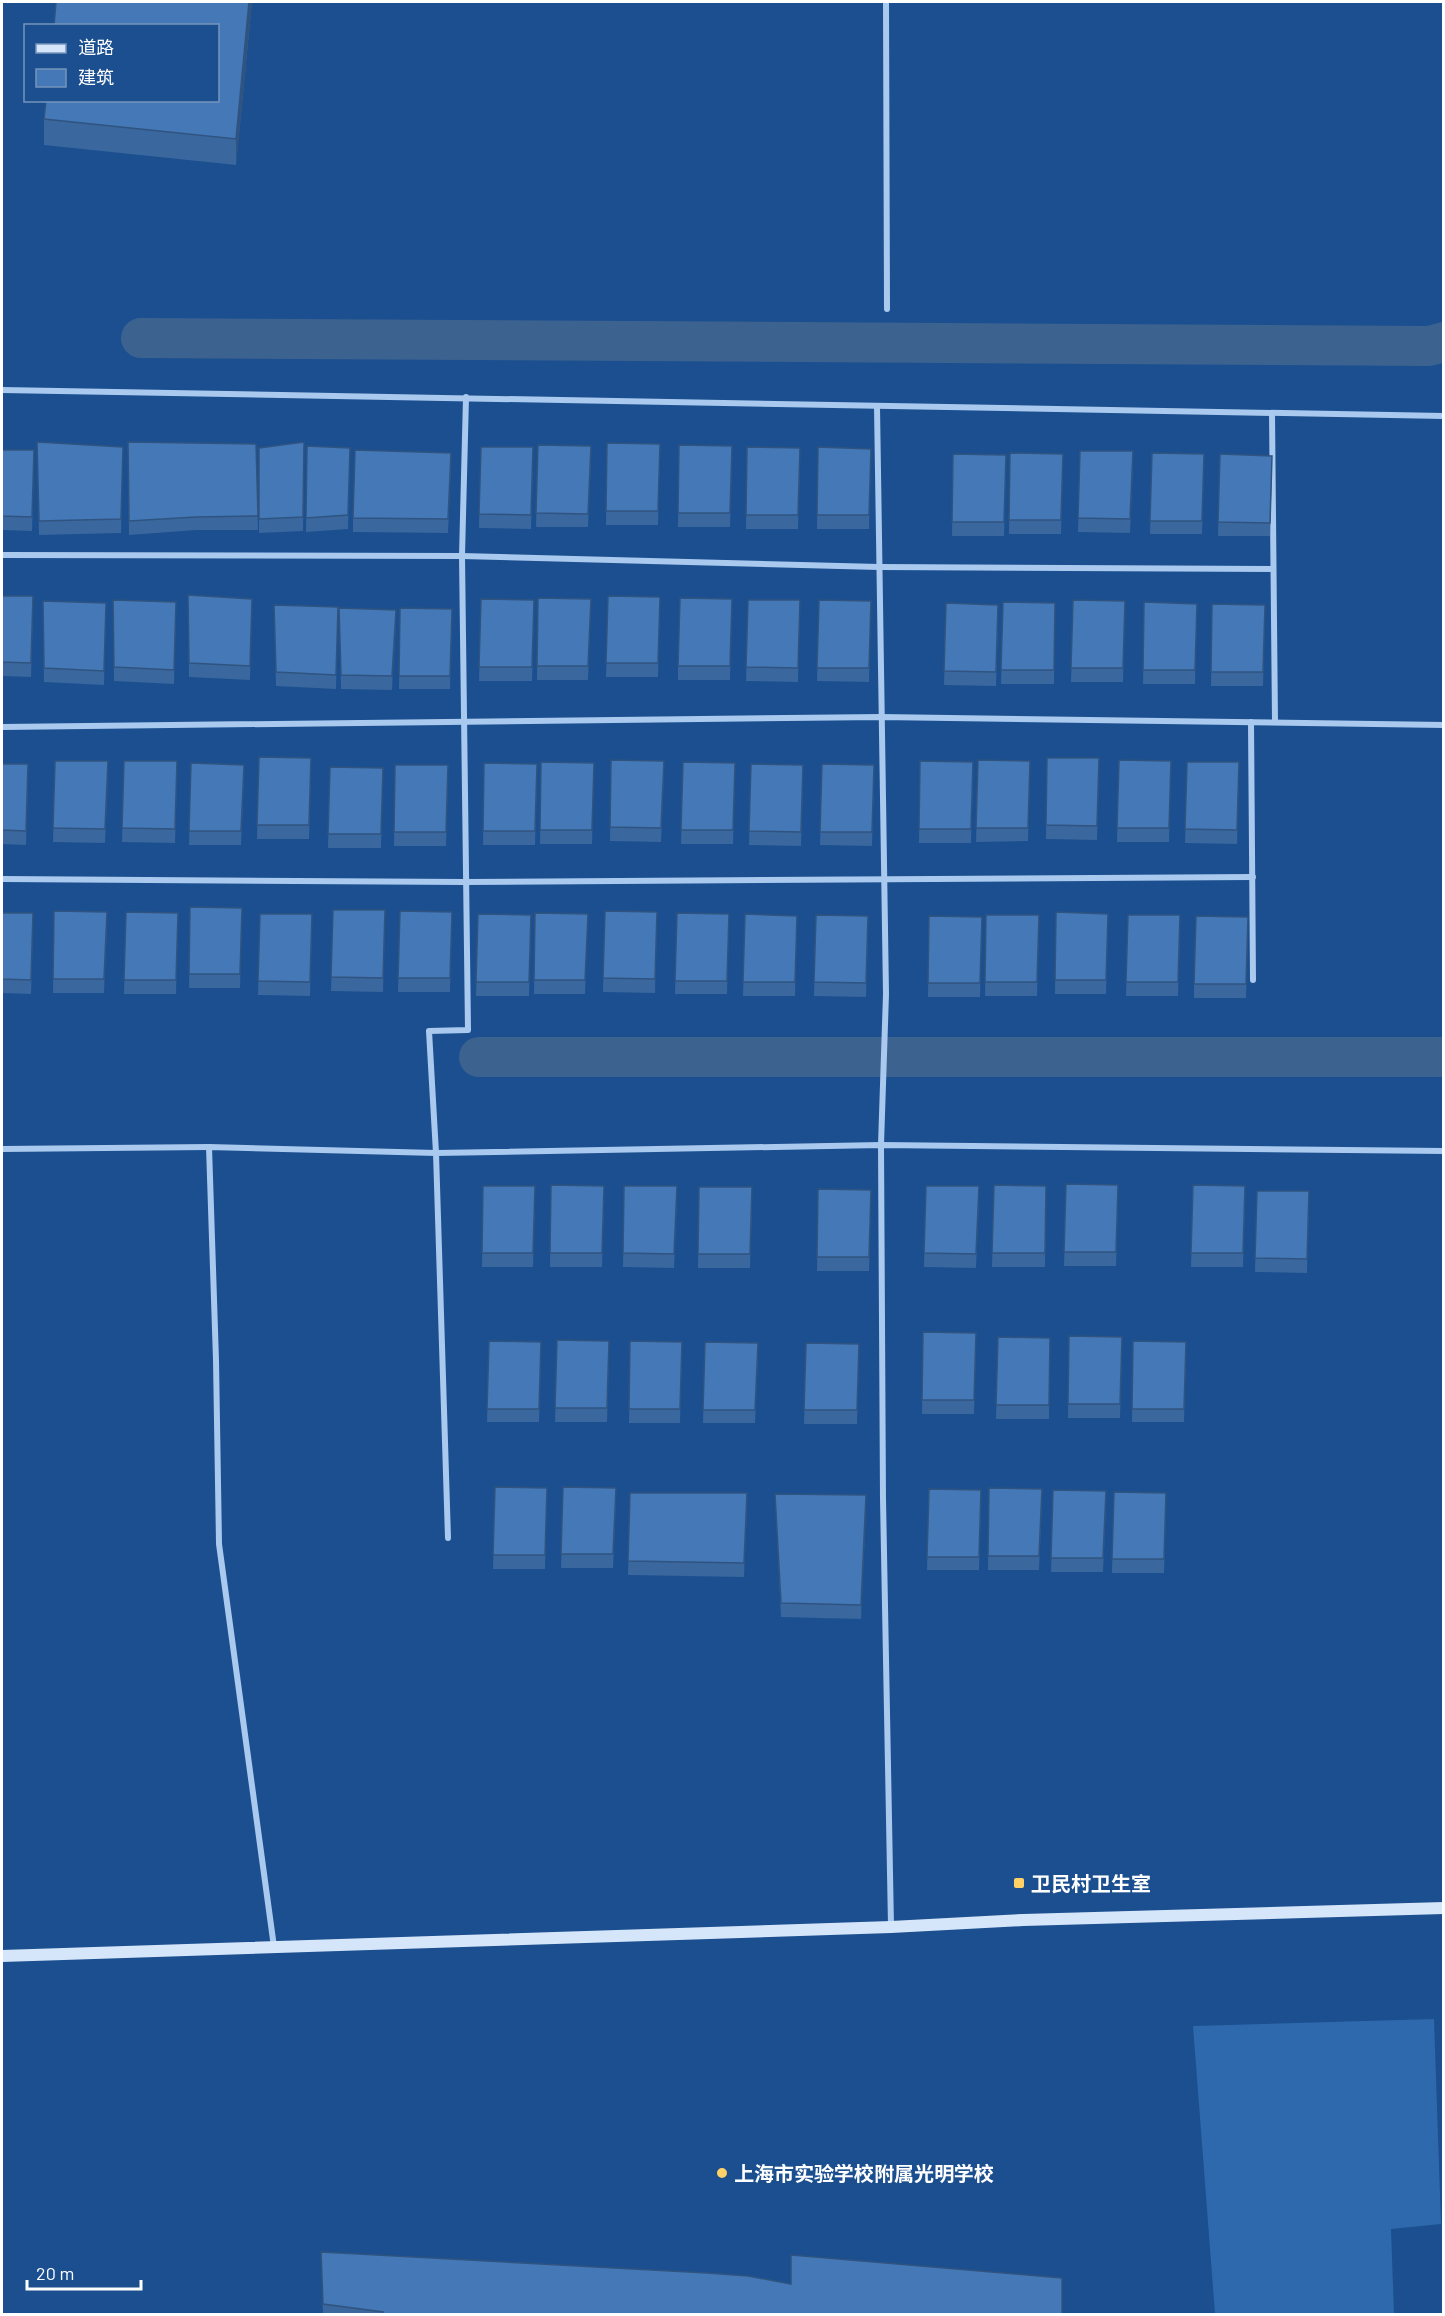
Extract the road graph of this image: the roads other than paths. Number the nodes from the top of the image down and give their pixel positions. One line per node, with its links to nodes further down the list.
1 (886, 2): 2 (street)
2 (887, 309)
3 (2, 390): 4 (street)
4 (466, 397): 5 (street); 9 (street)
5 (876, 406): 6 (street); 10 (street)
6 (1272, 413): 7 (street); 11 (street)
7 (1443, 416)
8 (2, 555): 9 (street)
9 (462, 556): 10 (street); 13 (street)
10 (879, 567): 11 (street); 12 (street)
11 (1273, 569): 15 (street)
12 (881, 717): 13 (street); 14 (street); 19 (street)
13 (464, 722): 17 (street); 21 (street)
14 (1251, 722): 15 (street); 18 (street)
15 (1275, 722): 16 (street)
16 (1443, 725)
17 (2, 727)
18 (1252, 877): 19 (street); 22 (street)
19 (884, 878): 21 (street); 23 (street)
20 (2, 879): 21 (street)
21 (465, 882): 27 (street)
22 (1253, 980)
23 (881, 1145): 26 (street); 27 (street); 30 (street)
24 (209, 1147): 25 (street); 27 (street); 31 (street)
25 (2, 1149)
26 (1443, 1151)
27 (436, 1153): 28 (street)
28 (448, 1538)
29 (1443, 1908): 30 (street)
30 (891, 1927): 31 (street)
31 (274, 1947): 32 (street)
32 (2, 1956)

